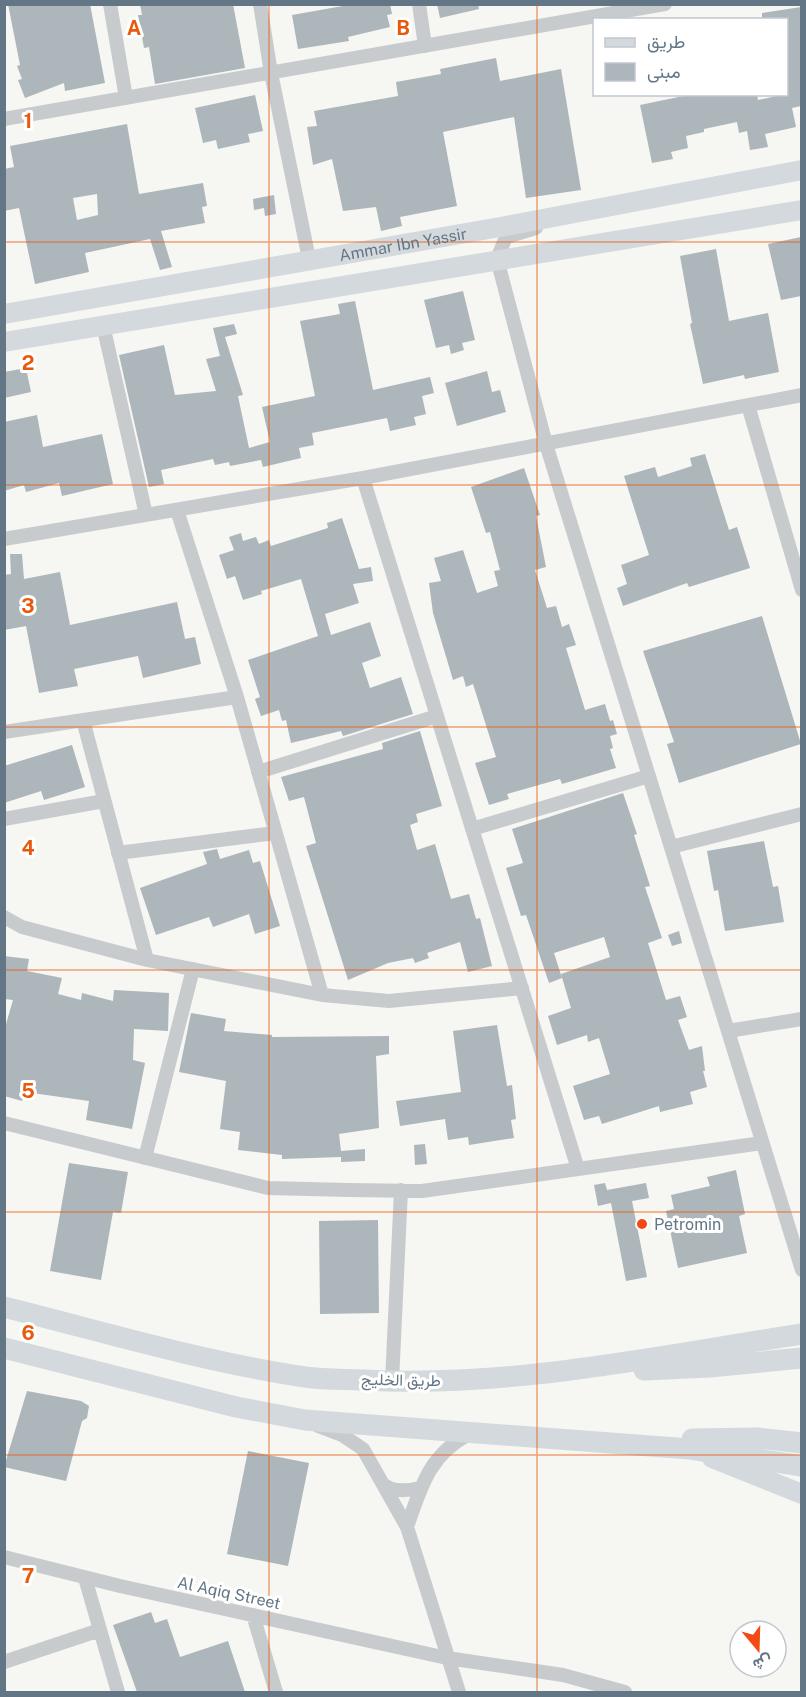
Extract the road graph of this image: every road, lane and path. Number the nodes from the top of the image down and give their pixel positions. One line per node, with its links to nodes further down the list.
1 (110, 4): 7 (street)
2 (260, 4): 6 (street)
3 (419, 4): 5 (street)
4 (665, 4): 5 (street)
5 (424, 46): 6 (street)
6 (271, 73): 7 (street); 13 (street)
7 (126, 98): 9 (street)
8 (4, 114): 9 (street)
9 (5, 119)
10 (801, 170): 11 (street, Ammar Ibn Yassir)
11 (616, 205): 13 (street, Ammar Ibn Yassir); 14 (street)
12 (801, 210): 14 (street, Ammar Ibn Yassir)
13 (309, 259): 15 (street, Ammar Ibn Yassir)
14 (497, 259): 16 (street, Ammar Ibn Yassir); 20 (street)
15 (4, 314)
16 (103, 325): 17 (street, Ammar Ibn Yassir); 23 (street)
17 (4, 342)
18 (801, 395): 19 (street)
19 (748, 405): 20 (street); 25 (street)
20 (546, 444): 21 (street); 31 (street)
21 (363, 478): 22 (street); 27 (street)
22 (177, 510): 23 (street); 26 (street)
23 (146, 515): 24 (street)
24 (4, 539)
25 (801, 591)
26 (237, 697): 28 (street); 30 (street)
27 (437, 716): 30 (street); 35 (street)
28 (83, 720): 29 (street); 32 (street)
29 (4, 732)
30 (258, 772): 36 (street)
31 (649, 776): 35 (street); 37 (street)
32 (104, 801): 34 (street); 38 (street)
33 (801, 814): 37 (street)
34 (4, 819)
35 (472, 829): 42 (street)
36 (275, 833): 38 (street); 43 (street)
37 (671, 847): 45 (street)
38 (118, 853): 40 (street)
39 (4, 917): 40 (street)
40 (147, 960): 41 (street)
41 (193, 969): 43 (street); 48 (street)
42 (522, 988): 43 (street); 49 (street)
43 (321, 995)
44 (801, 1019): 45 (street)
45 (728, 1031): 47 (street)
46 (4, 1123): 48 (street)
47 (762, 1143): 49 (street); 51 (street)
48 (145, 1158): 50 (street)
49 (578, 1168): 50 (street)
50 (400, 1190): 58 (street)
51 (798, 1245): 52 (street)
52 (801, 1270)
53 (4, 1307): 58 (main road, طريق الخليج)
54 (801, 1334): 57 (main road, طريق الخليج)
55 (4, 1348): 59 (main road)
56 (801, 1358): 57 (main road)
57 (557, 1372): 58 (main road, طريق الخليج)
58 (392, 1382)
59 (305, 1420): 60 (main road); 65 (street)
60 (472, 1432): 61 (main road); 66 (street)
61 (581, 1441): 62 (main road); 63 (main road)
62 (801, 1443)
63 (690, 1449): 64 (main road); 67 (street)
64 (801, 1466)
65 (382, 1483): 66 (street); 68 (street)
66 (420, 1488): 68 (street)
67 (801, 1494)
68 (406, 1527): 73 (street)
69 (4, 1557): 70 (street, Al Aqiq Street)
70 (85, 1578): 71 (street, Al Aqiq Street); 72 (street)
71 (253, 1615): 73 (street, Al Aqiq Street); 76 (street)
72 (100, 1630): 74 (street); 75 (street)
73 (447, 1658): 77 (street); 78 (street, Al Aqiq Street)
74 (4, 1662)
75 (118, 1692)
76 (276, 1692)
77 (459, 1692)
78 (625, 1692)

